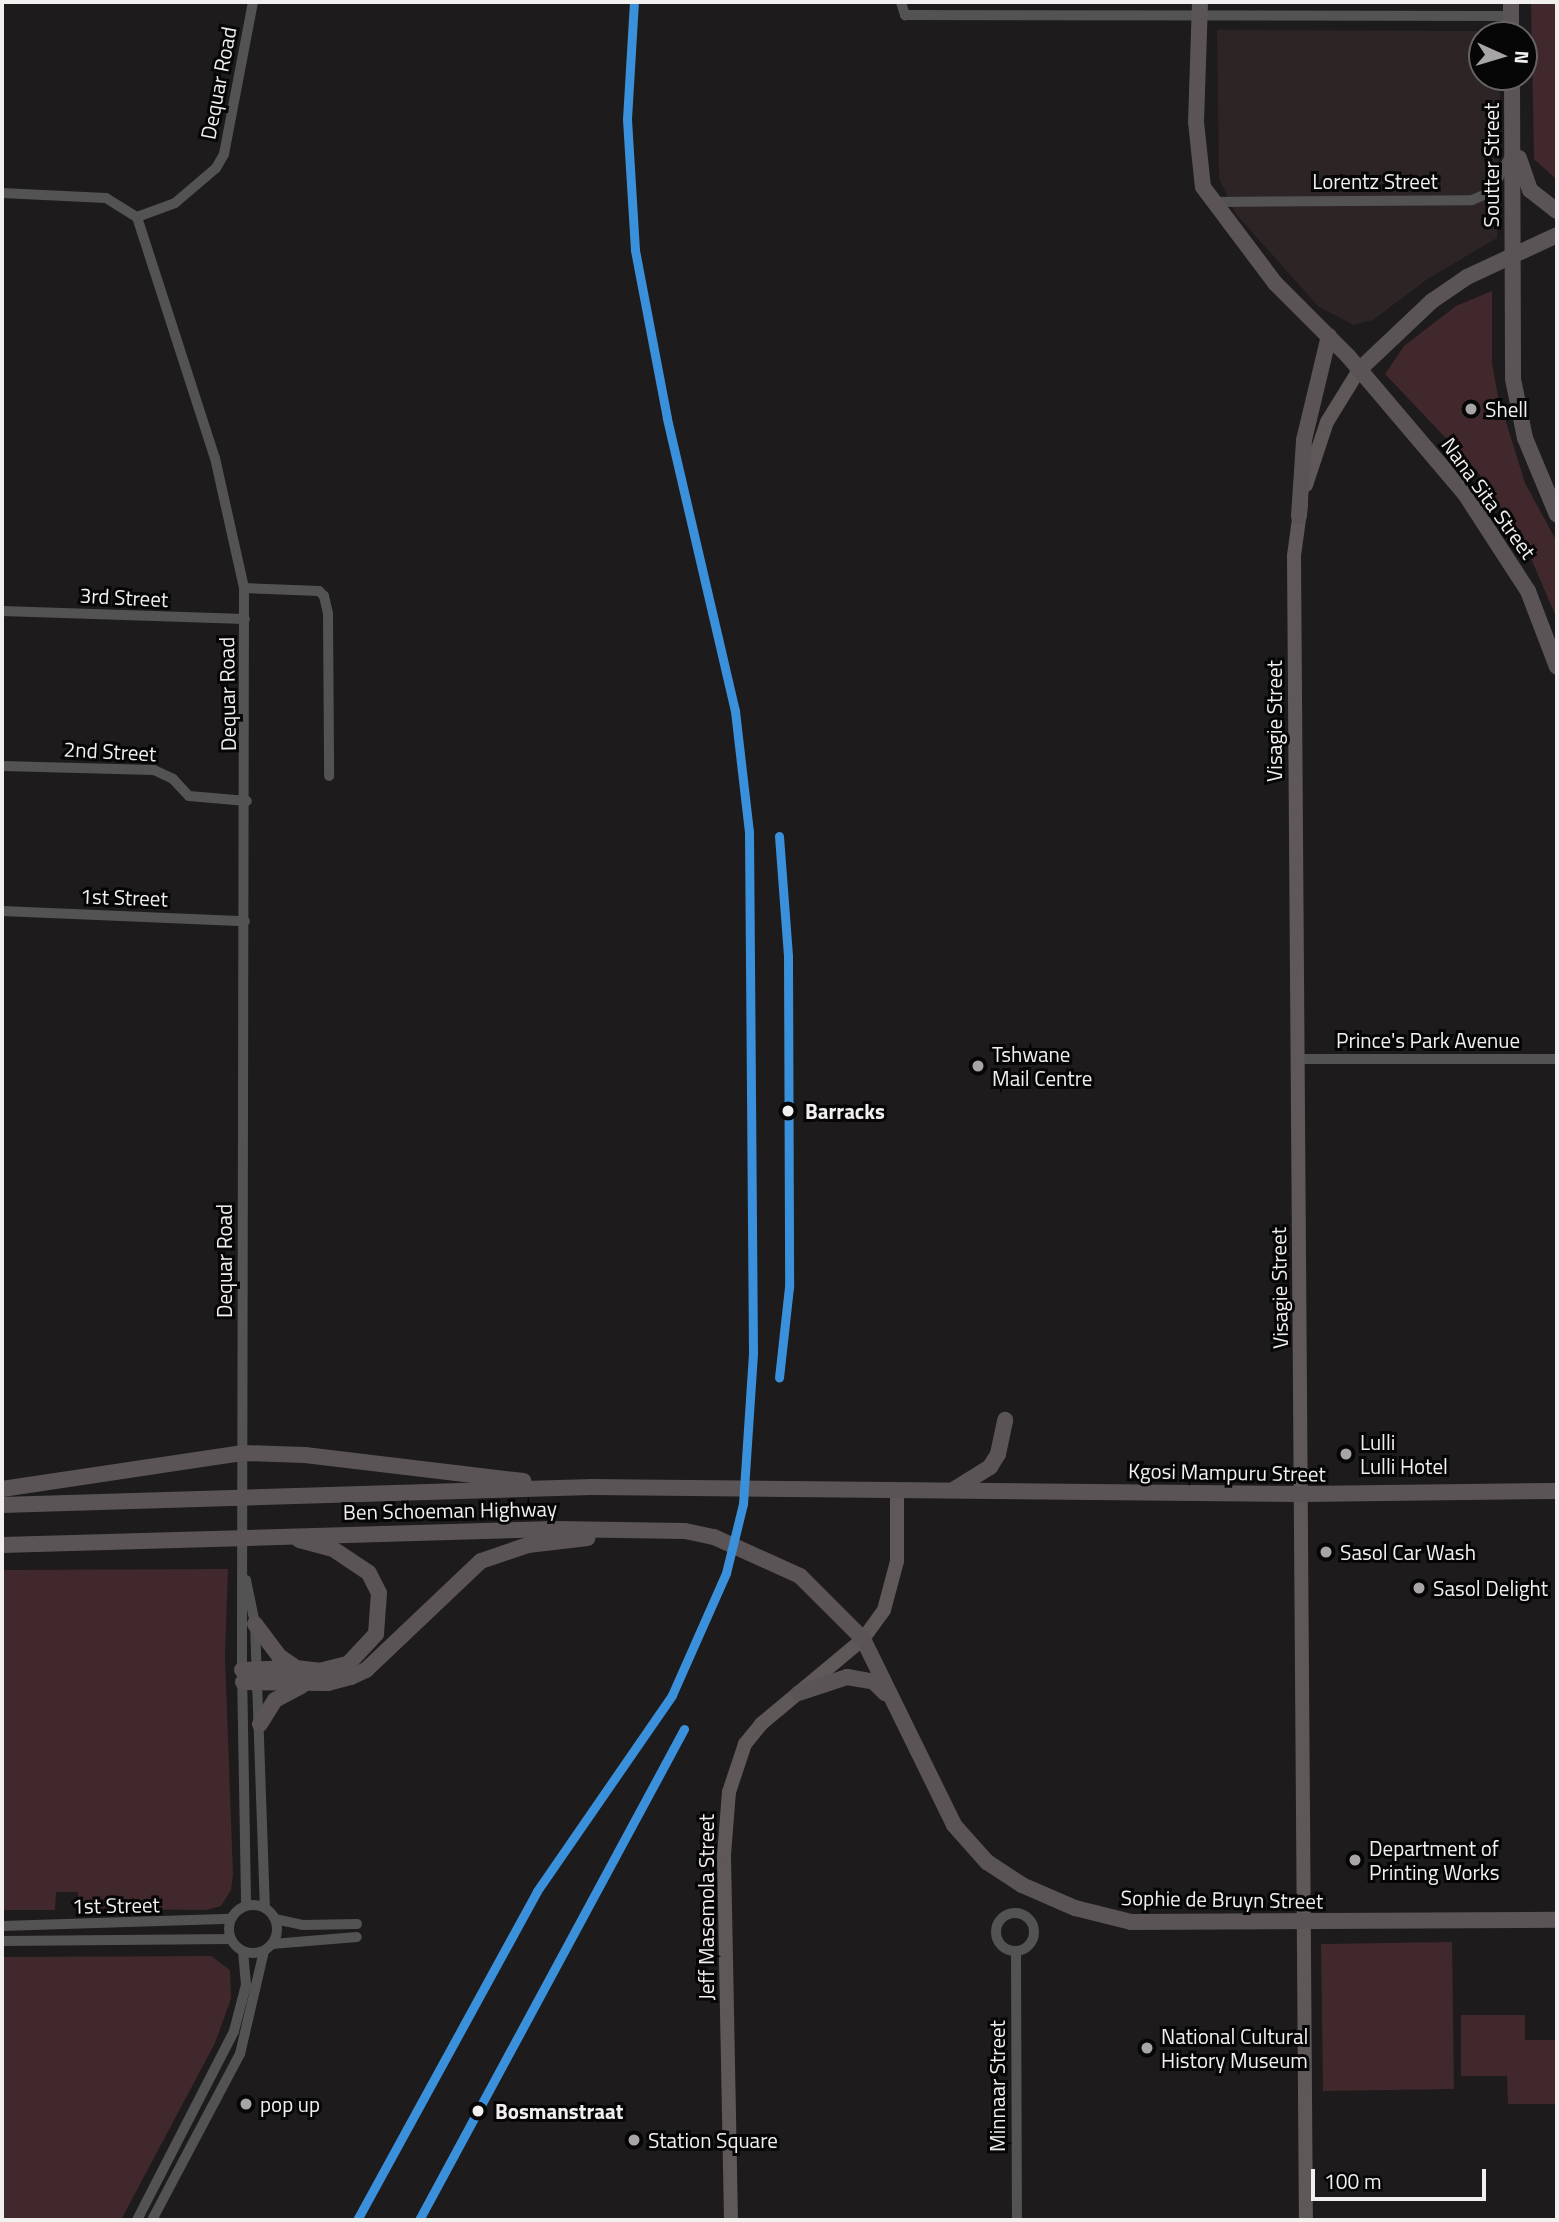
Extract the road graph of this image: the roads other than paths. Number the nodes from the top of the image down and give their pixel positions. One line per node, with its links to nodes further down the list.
1 (253, 2): 11 (street, Dequar Road)
2 (901, 2): 3 (street)
3 (1200, 9): 4 (street); 9 (main road, Nana Sita Street)
4 (1511, 9)
5 (1512, 91): 6 (main road, Soutter Street)
6 (1512, 107): 7 (main road, Soutter Street); 10 (main road)
7 (1512, 151): 9 (street, Lorentz Street); 13 (main road, Soutter Street)
8 (2, 193): 11 (street)
9 (1212, 202): 14 (main road, Nana Sita Street)
10 (1557, 211)
11 (137, 217): 18 (street, Dequar Road)
12 (1557, 235): 13 (main road)
13 (1513, 253): 15 (main road); 16 (main road)
14 (1329, 336): 15 (main road, Nana Sita Street); 17 (main road)
15 (1359, 370): 17 (street, Visagie Street); 21 (main road, Nana Sita Street)
16 (1555, 511)
17 (1299, 516): 27 (street, Visagie Street)
18 (244, 588): 20 (street, Dequar Road); 23 (street)
19 (2, 611): 20 (street, 3rd Street)
20 (245, 619): 24 (street, Dequar Road)
21 (1557, 667)
22 (2, 766): 24 (street, 2nd Street)
23 (328, 776)
24 (247, 800): 26 (street, Dequar Road)
25 (2, 911): 26 (street, 1st Street)
26 (245, 921): 30 (street, Dequar Road)
27 (1298, 1059): 28 (street, Prince's Park Avenue); 36 (street, Visagie Street)
28 (1557, 1059)
29 (1005, 1420): 35 (main road)
30 (243, 1456): 31 (main road); 32 (main road); 41 (street, Dequar Road)
31 (571, 1488): 34 (main road, Ben Schoeman Highway); 37 (main road, Ben Schoeman Highway)
32 (2, 1489)
33 (1557, 1490): 36 (main road, Kgosi Mampuru Street)
34 (897, 1491): 35 (main road, Kgosi Mampuru Street); 43 (street, Jeff Masemola Street)
35 (951, 1491): 36 (main road, Kgosi Mampuru Street)
36 (1302, 1494): 55 (street, Visagie Street)
37 (2, 1505)
38 (685, 1531): 39 (main road, Ben Schoeman Highway); 43 (main road, Ben Schoeman Highway); 46 (main road)
39 (253, 1535): 40 (main road, Ben Schoeman Highway); 44 (main road)
40 (2, 1547)
41 (245, 1575): 42 (street); 45 (street)
42 (255, 1624): 44 (main road); 45 (street)
43 (863, 1639): 47 (street, Jeff Masemola Street); 48 (main road, Sophie de Bruyn Street)
44 (296, 1668): 45 (main road)
45 (250, 1676): 46 (main road); 49 (street); 50 (street)
46 (310, 1682): 49 (main road)
47 (799, 1693): 48 (main road); 66 (street, Jeff Masemola Street)
48 (896, 1706): 55 (main road, Sophie de Bruyn Street)
49 (260, 1724): 51 (street)
50 (246, 1905): 51 (street); 52 (street)
51 (265, 1908): 53 (street)
52 (230, 1919): 57 (street, 1st Street); 59 (street)
53 (275, 1919): 56 (street); 61 (street)
54 (1557, 1920): 55 (main road, Sophie de Bruyn Street)
55 (1301, 1923): 68 (street, Visagie Street)
56 (356, 1924)
57 (2, 1926)
58 (357, 1937): 61 (street)
59 (231, 1939): 60 (street, 1st Street); 62 (street)
60 (2, 1941)
61 (268, 1947): 62 (street); 65 (street)
62 (243, 1951): 64 (street)
63 (1016, 1951): 67 (street, Minnaar Street)
64 (136, 2220)
65 (152, 2220)
66 (731, 2220)
67 (1017, 2220)
68 (1306, 2220)

